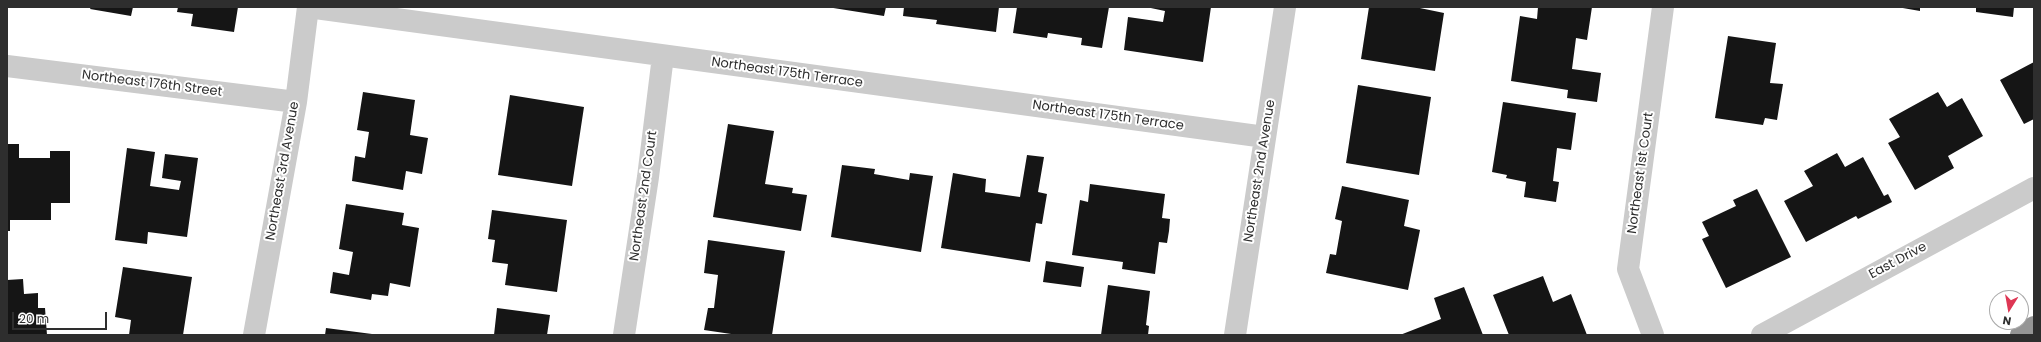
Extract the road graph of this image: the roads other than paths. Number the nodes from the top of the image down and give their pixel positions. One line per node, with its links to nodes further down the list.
1 (308, 7): 4 (street, Northeast 175th Terrace); 6 (street, Northeast 3rd Avenue)
2 (1285, 7): 7 (street, Northeast 2nd Avenue)
3 (1663, 7): 13 (street, Northeast 1st Court)
4 (663, 56): 7 (street, Northeast 175th Terrace); 11 (street, Northeast 2nd Court)
5 (7, 66): 6 (street, Northeast 176th Street)
6 (296, 102): 10 (street, Northeast 3rd Avenue)
7 (1265, 138): 12 (street, Northeast 2nd Avenue)
8 (2034, 188): 14 (street, East Drive)
9 (2034, 327): 15 (highway)
10 (254, 335)
11 (624, 335)
12 (1235, 335)
13 (1653, 335)
14 (1762, 335)
15 (2021, 335)

